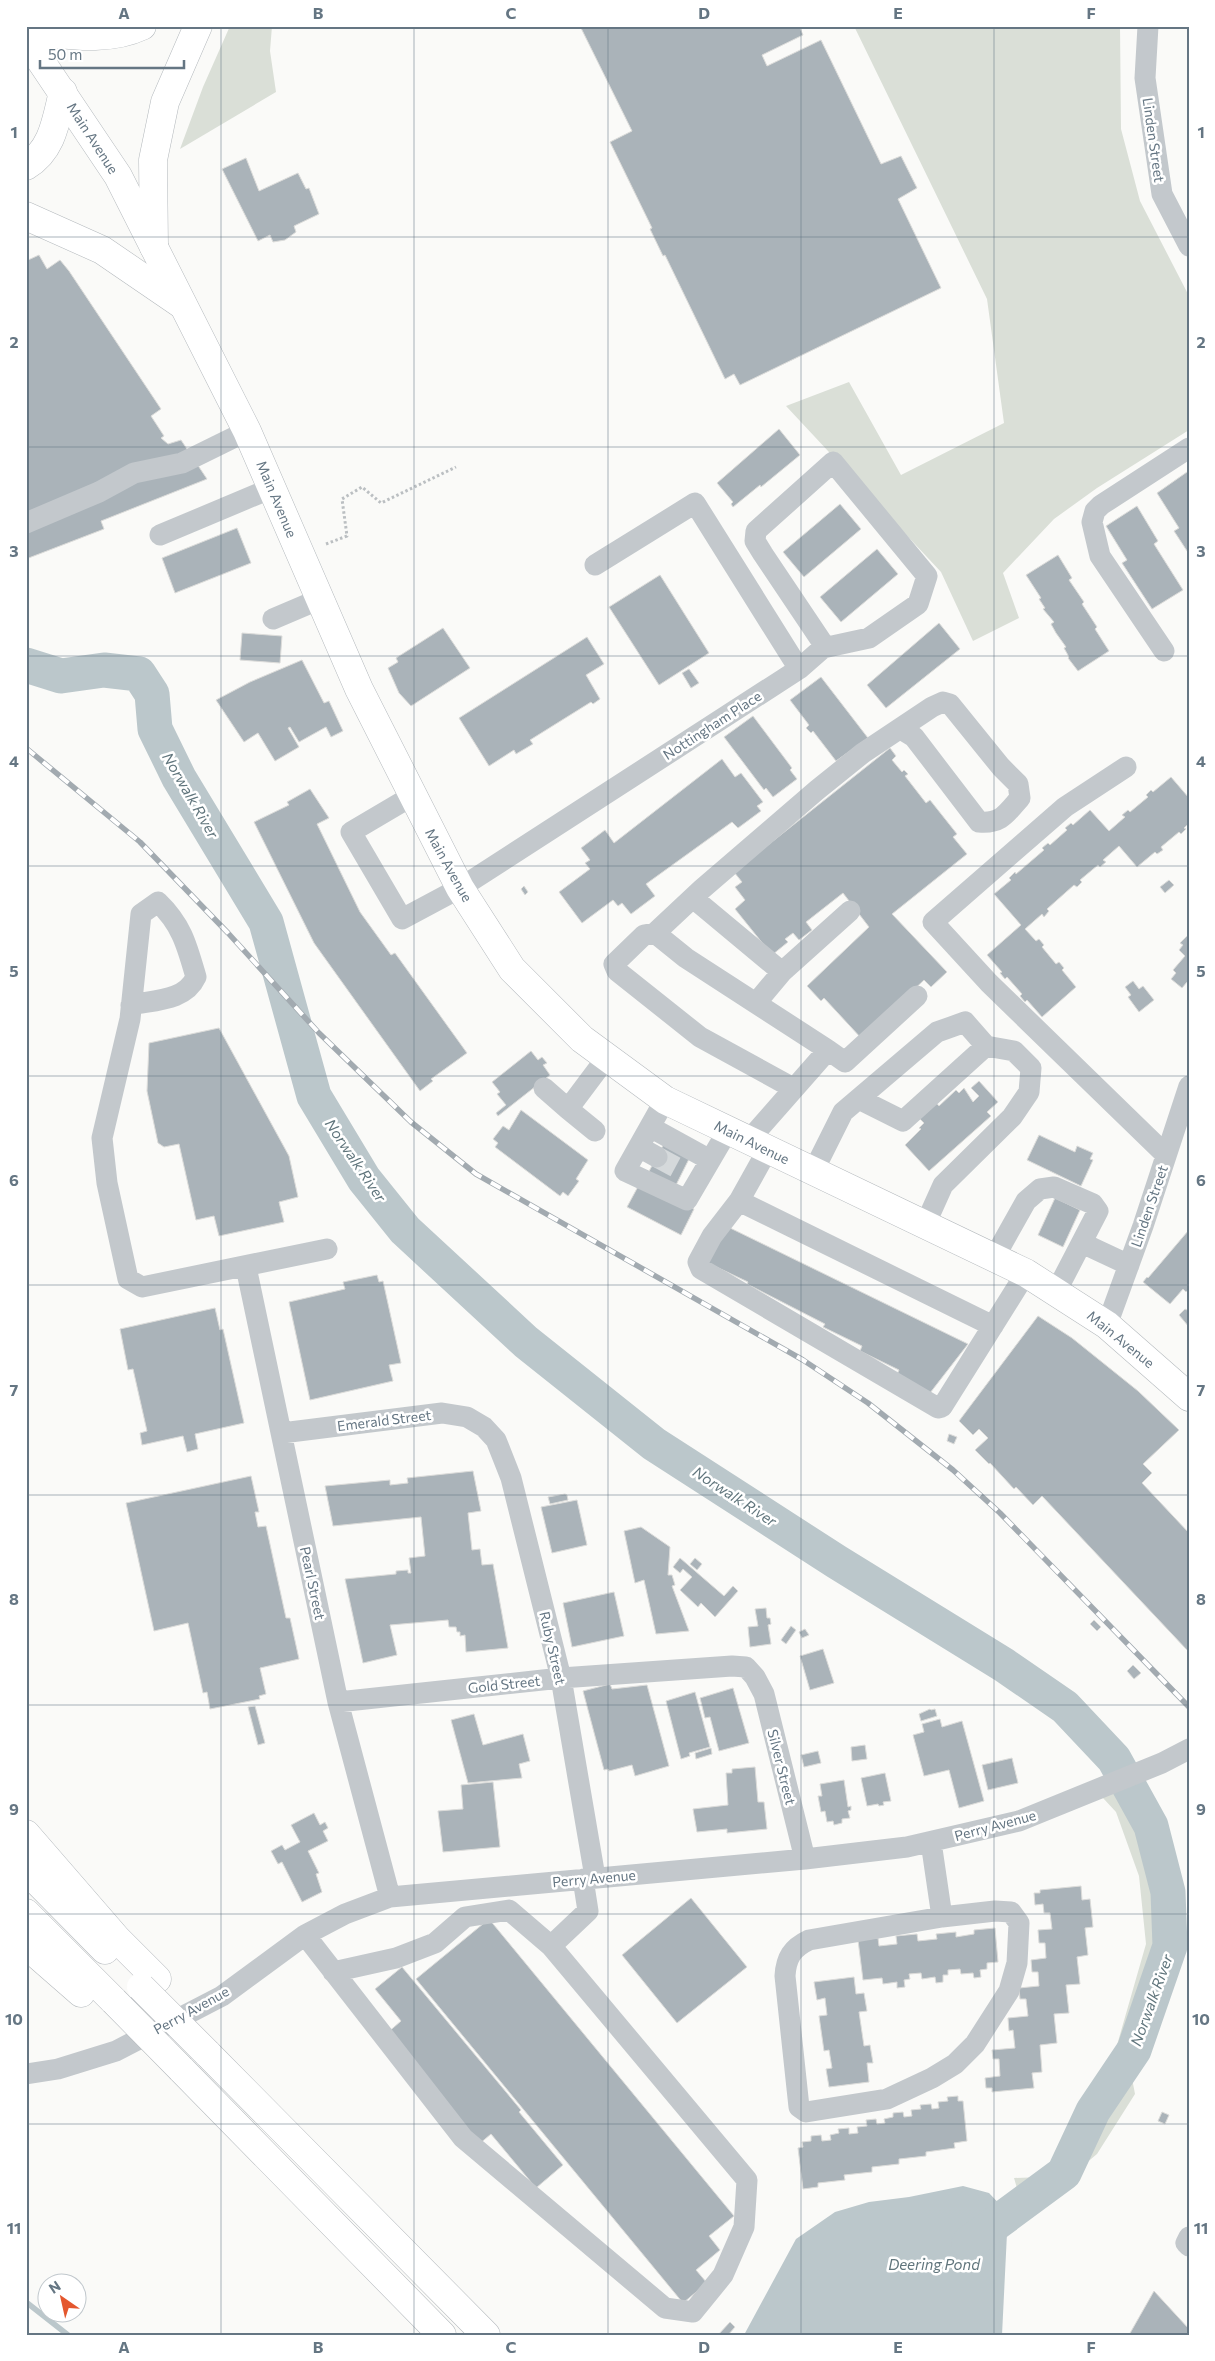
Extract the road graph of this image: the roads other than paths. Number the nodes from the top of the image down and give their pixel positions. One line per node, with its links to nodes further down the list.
1 (142, 26): 4 (main road)
2 (198, 26): 10 (main road)
3 (1148, 26): 9 (street, Linden Street)
4 (26, 31)
5 (26, 39): 6 (main road, Main Avenue)
6 (63, 92): 7 (main road); 10 (main road, Main Avenue)
7 (26, 166)
8 (26, 216): 11 (main road)
9 (1189, 246)
10 (154, 247): 11 (main road, Main Avenue)
11 (181, 304): 12 (main road, Main Avenue)
12 (247, 431): 14 (main road, Main Avenue); 15 (street)
13 (1189, 448): 21 (street)
14 (272, 488): 16 (street); 18 (main road, Main Avenue)
15 (26, 523)
16 (160, 535)
17 (595, 565): 22 (street)
18 (320, 599): 19 (street); 25 (main road, Main Avenue)
19 (273, 620)
20 (823, 648): 20 (street); 22 (street, Nottingham Place)
21 (1164, 651)
22 (799, 669): 26 (street, Nottingham Place)
23 (901, 729): 23 (street); 27 (street)
24 (1126, 767): 46 (street)
25 (412, 796): 26 (main road, Main Avenue); 26 (street, Nottingham Place)
26 (460, 888): 36 (main road, Main Avenue)
27 (693, 898): 29 (street); 30 (street)
28 (850, 911): 30 (street)
29 (655, 933): 32 (street); 39 (street)
30 (782, 972): 32 (street)
31 (917, 996): 35 (street)
32 (756, 1003): 35 (street)
33 (132, 1005): 33 (street); 55 (street)
34 (986, 1046): 40 (street); 40 (street); 50 (street)
35 (828, 1050): 39 (street)
36 (607, 1058): 41 (main road, Main Avenue); 42 (street)
37 (1189, 1086): 46 (street, Linden Street)
38 (544, 1088): 42 (street)
39 (793, 1088): 45 (street)
40 (859, 1099): 48 (street)
41 (665, 1100): 43 (street); 45 (main road, Main Avenue)
42 (568, 1109): 44 (street)
43 (650, 1127): 47 (street); 47 (street)
44 (595, 1131)
45 (748, 1140): 47 (street); 48 (main road, Main Avenue); 49 (street)
46 (1166, 1155): 54 (street, Linden Street)
47 (710, 1160)
48 (813, 1172): 50 (main road, Main Avenue)
49 (740, 1201): 59 (street); 59 (street)
50 (925, 1225): 53 (main road, Main Avenue)
51 (1082, 1243): 53 (street); 54 (street); 57 (street)
52 (327, 1249): 55 (street)
53 (994, 1258): 56 (main road, Main Avenue)
54 (1129, 1265): 58 (street, Linden Street)
55 (246, 1267): 62 (street, Pearl Street)
56 (1026, 1273): 57 (main road, Main Avenue); 59 (street)
57 (1056, 1292): 58 (main road, Main Avenue)
58 (1107, 1325): 60 (main road, Main Avenue)
59 (993, 1326)
60 (1189, 1397)
61 (484, 1427): 62 (street, Emerald Street); 64 (street, Ruby Street)
62 (282, 1432): 65 (street, Pearl Street)
63 (755, 1677): 64 (street, Gold Street); 69 (street, Silver Street)
64 (561, 1678): 65 (street, Gold Street); 71 (street, Ruby Street)
65 (338, 1702): 72 (street, Pearl Street)
66 (1189, 1749): 68 (street, Perry Avenue)
67 (26, 1834): 79 (main road)
68 (930, 1842): 69 (street, Perry Avenue); 74 (street)
69 (806, 1860): 71 (street, Perry Avenue)
70 (26, 1870): 79 (main road)
71 (589, 1878): 72 (street, Perry Avenue); 77 (street, Ruby Street)
72 (390, 1897): 75 (street, Perry Avenue)
73 (26, 1913): 80 (main road)
74 (942, 1917): 74 (street)
75 (305, 1935): 78 (street); 81 (street, Perry Avenue)
76 (26, 1944): 80 (main road)
77 (551, 1946): 78 (street); 78 (street)
78 (333, 1972)
79 (149, 1983): 85 (main road)
80 (106, 2005): 84 (main road, bridge)
81 (26, 2074)
82 (1189, 2237): 83 (street)
83 (1189, 2246)
84 (442, 2335)
85 (486, 2335)

